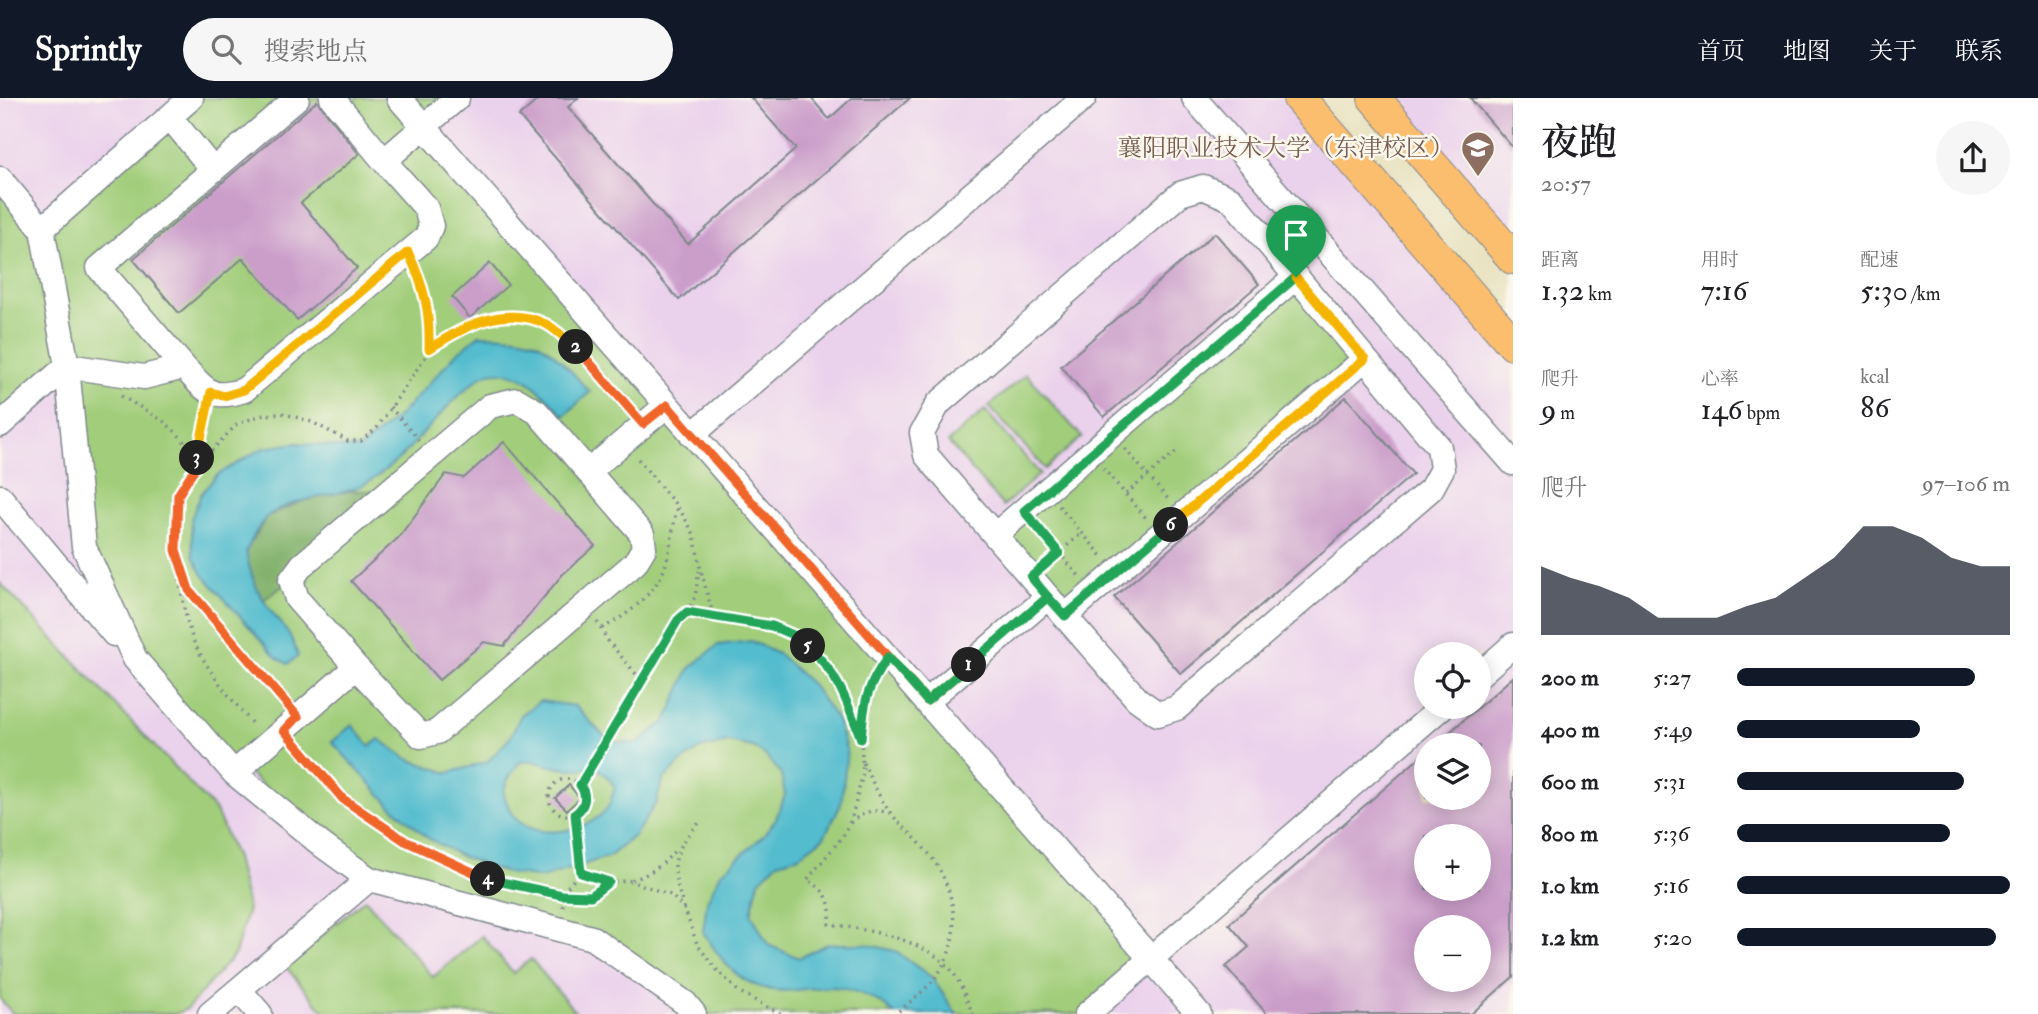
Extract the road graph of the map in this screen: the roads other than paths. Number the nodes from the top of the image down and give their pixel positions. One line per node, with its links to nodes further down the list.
1 (191, 98): 10 (street)
2 (297, 98): 13 (street)
3 (332, 98): 12 (street)
4 (399, 98): 11 (street)
5 (457, 98): 11 (street)
6 (1084, 98): 24 (street)
7 (1194, 98): 25 (street)
8 (1299, 98): 18 (main road)
9 (1374, 98): 16 (main road)
10 (170, 117): 13 (street); 15 (street)
11 (425, 127): 12 (street); 22 (street)
12 (384, 161): 21 (street)
13 (213, 170): 21 (street)
14 (0, 179): 15 (street)
15 (42, 229): 20 (street)
16 (1513, 258)
17 (1296, 277): 19 (street); 28 (street); 28 (street)
18 (1513, 344)
19 (1365, 359): 30 (street); 30 (street)
20 (67, 366): 21 (street); 23 (street); 32 (street)
21 (184, 367)
22 (667, 405): 24 (street); 26 (street)
23 (0, 425)
24 (692, 435): 35 (street)
25 (1513, 463)
26 (588, 471): 34 (street); 34 (street)
27 (0, 497): 32 (street)
28 (995, 535): 29 (street)
29 (1048, 597): 30 (street); 35 (street)
30 (1065, 616)
31 (1513, 645): 33 (street)
32 (135, 659): 37 (street)
33 (1491, 664)
34 (356, 667): 37 (street)
35 (927, 701): 39 (street)
36 (1428, 719): 39 (street)
37 (234, 774): 38 (street)
38 (369, 878): 40 (street); 41 (street)
39 (1152, 959): 44 (street); 45 (street)
40 (239, 990): 42 (street); 43 (street)
41 (684, 1010)
42 (210, 1014)
43 (260, 1014)
44 (1087, 1014)
45 (1199, 1014)

